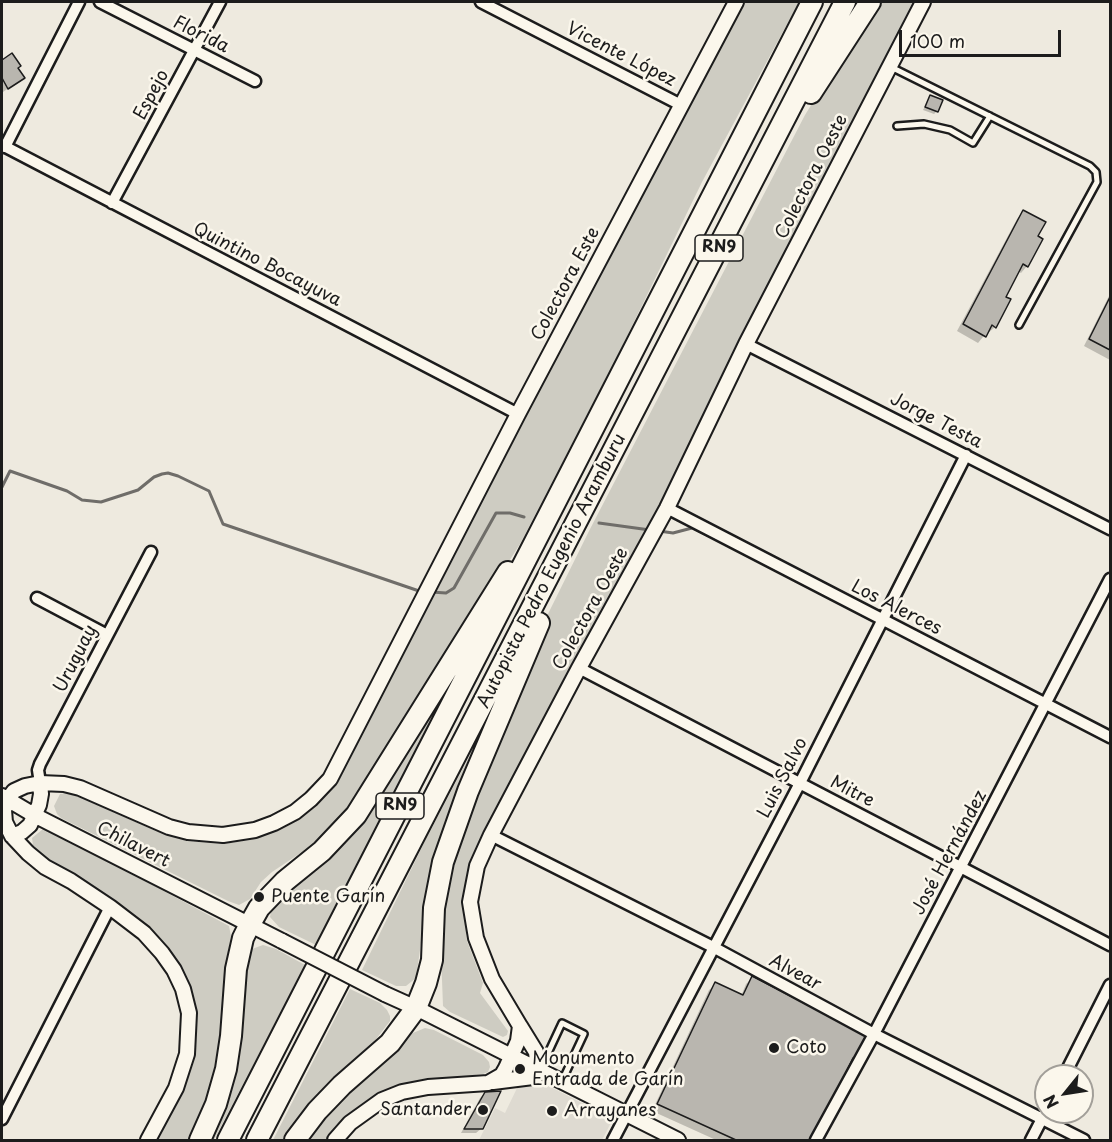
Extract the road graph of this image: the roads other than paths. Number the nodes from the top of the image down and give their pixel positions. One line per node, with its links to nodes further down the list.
1 (80, 2): 18 (street)
2 (100, 2): 11 (street, Florida)
3 (220, 2): 11 (street, Espejo)
4 (481, 2): 14 (street, Vicente López)
5 (736, 2): 14 (street, Colectora Este)
6 (804, 2): 17 (highway)
7 (812, 2): 17 (highway, Autopista Pedro Eugenio Aramburu / RN9)
8 (845, 2): 20 (highway, Autopista Pedro Eugenio Aramburu / RN9)
9 (870, 2): 20 (highway)
10 (923, 2): 12 (street, Colectora Oeste)
11 (194, 50): 13 (street, Florida); 19 (street, Espejo)
12 (890, 66): 15 (lane); 22 (street, Colectora Oeste)
13 (255, 81)
14 (681, 105): 23 (street, Colectora Este)
15 (990, 117): 16 (lane); 21 (lane)
16 (897, 126)
17 (746, 130): 25 (highway, Autopista Pedro Eugenio Aramburu / RN9)
18 (3, 146): 19 (street, Quintino Bocayuva)
19 (112, 203): 23 (street, Quintino Bocayuva)
20 (707, 271): 26 (highway, Autopista Pedro Eugenio Aramburu / RN9)
21 (1019, 325)
22 (747, 344): 24 (street, Jorge Testa); 27 (street, Colectora Oeste)
23 (518, 414): 37 (street, Colectora Este)
24 (966, 455): 28 (street, Jorge Testa); 32 (street, Luis Salvo)
25 (572, 471): 45 (highway); 64 (highway, Autopista Pedro Eugenio Aramburu / RN9)
26 (592, 494): 49 (highway); 65 (highway, Autopista Pedro Eugenio Aramburu / RN9)
27 (666, 508): 32 (street, Los Alerces); 34 (street, Colectora Oeste)
28 (1110, 529)
29 (151, 552): 33 (street, Uruguay)
30 (1110, 579): 35 (street, José Hernández)
31 (37, 598): 33 (street)
32 (882, 620): 35 (street, Los Alerces); 38 (street, Luis Salvo)
33 (107, 635): 37 (street, Uruguay)
34 (579, 668): 38 (street, Mitre); 41 (street, Colectora Oeste)
35 (1046, 704): 36 (street, Los Alerces); 43 (street, José Hernández)
36 (1110, 736)
37 (40, 783): 39 (street); 40 (street)
38 (800, 783): 43 (street, Mitre); 47 (street, Luis Salvo)
39 (4, 797): 40 (street, Chilavert); 42 (street)
40 (34, 815): 42 (street); 45 (street, Chilavert)
41 (490, 835): 47 (street, Alvear); 50 (street, Colectora Oeste)
42 (7, 837): 44 (street)
43 (961, 867): 46 (street, Mitre); 51 (street, José Hernández)
44 (110, 907): 59 (street); 62 (street)
45 (250, 924): 49 (street, bridge); 63 (highway)
46 (1110, 945)
47 (713, 947): 51 (street, Alvear); 58 (street, Luis Salvo)
48 (1110, 985): 53 (street)
49 (416, 1008): 52 (street); 66 (highway)
50 (520, 1026): 52 (street); 54 (street, Colectora Oeste)
51 (874, 1034): 57 (street, Alvear); 70 (street, José Hernández)
52 (511, 1058): 54 (street); 55 (street)
53 (1070, 1064)
54 (539, 1071): 55 (street); 56 (street); 56 (lane)
55 (488, 1083): 67 (street)
56 (562, 1083): 58 (street)
57 (1034, 1110)
58 (626, 1115): 68 (street, Luis Salvo); 69 (street)
59 (2, 1119)
60 (1039, 1124): 71 (street)
61 (1058, 1124): 72 (street, Alvear)
62 (148, 1140)
63 (200, 1140)
64 (228, 1140)
65 (257, 1140)
66 (295, 1140)
67 (335, 1140)
68 (613, 1140)
69 (678, 1140)
70 (816, 1140)
71 (1031, 1140)
72 (1084, 1140)

